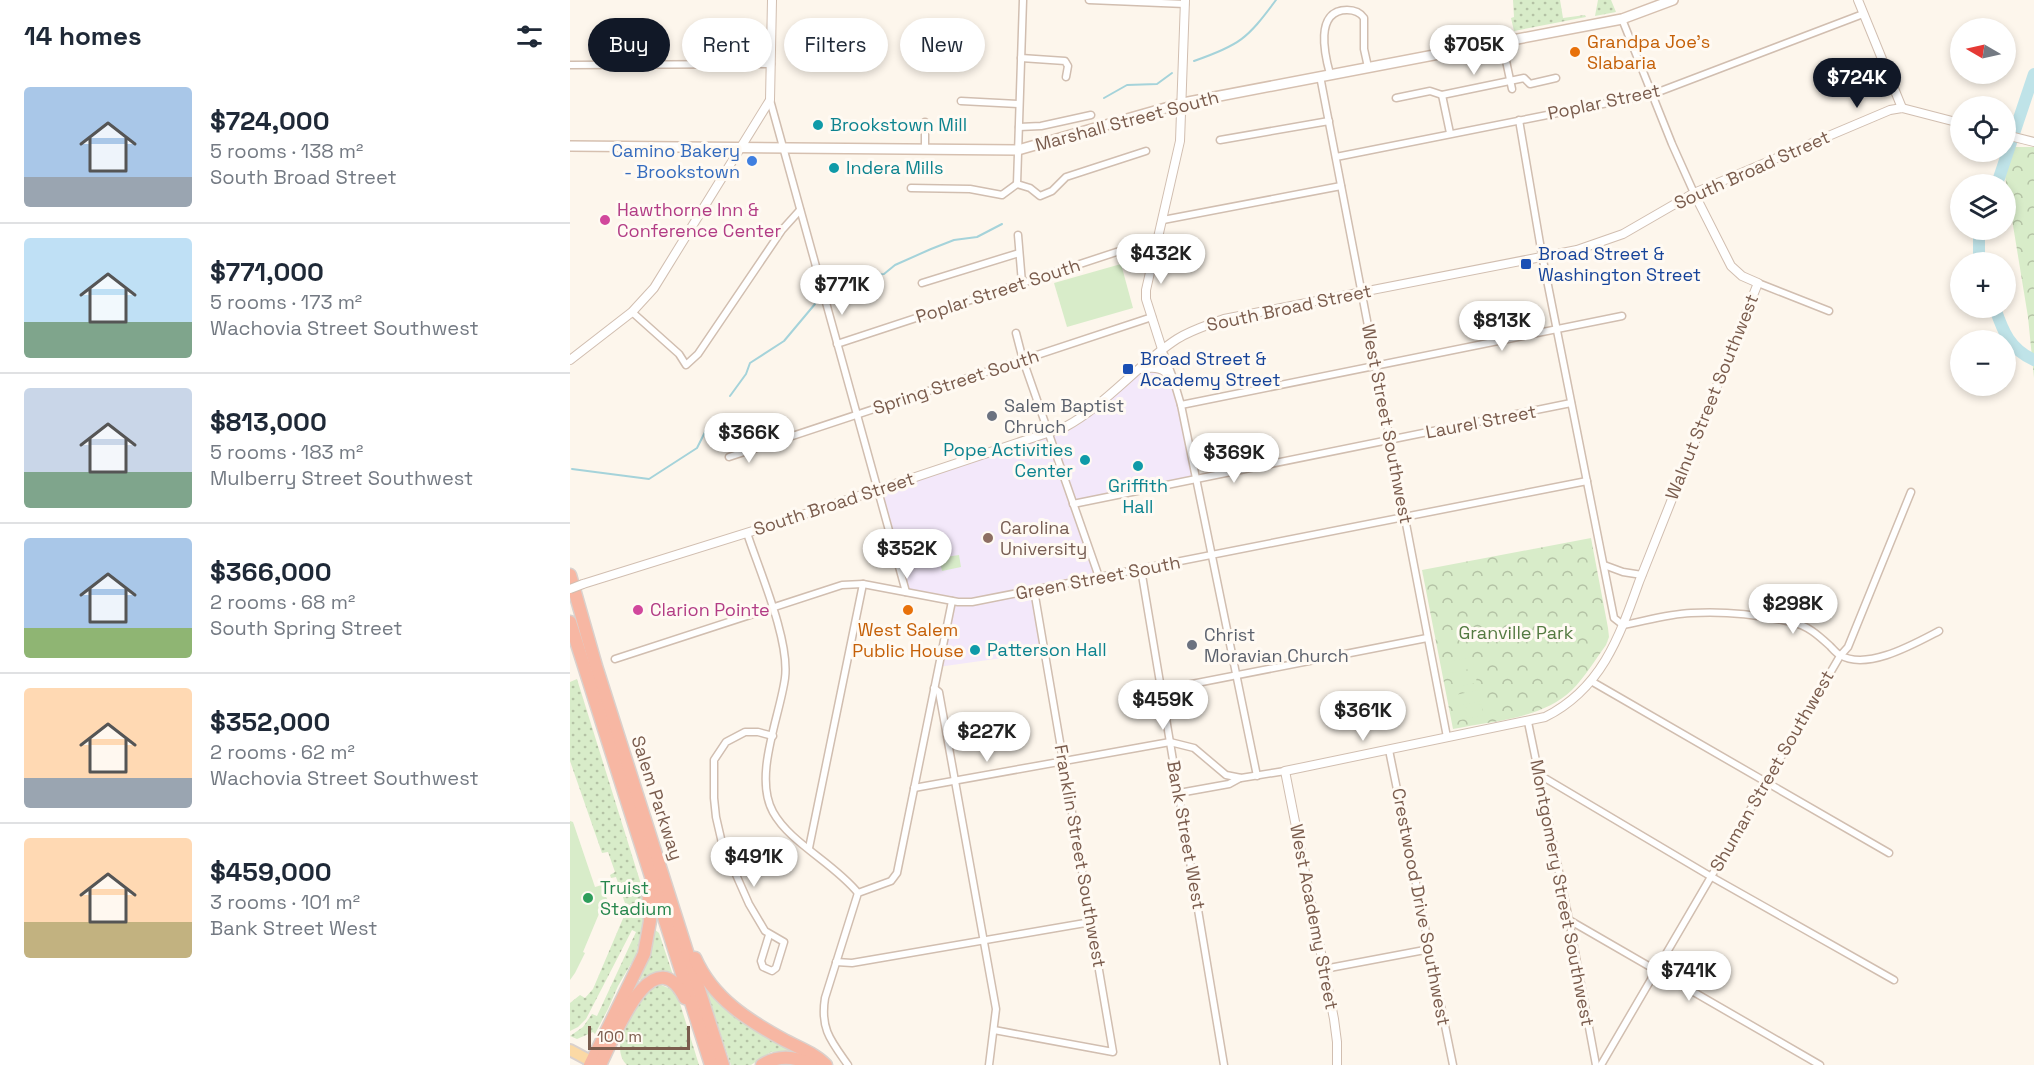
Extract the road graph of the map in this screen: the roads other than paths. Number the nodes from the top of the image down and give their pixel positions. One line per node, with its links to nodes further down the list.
1 (772, 0): 8 (street)
2 (1023, 0): 11 (street)
3 (1089, 0): 6 (street)
4 (1673, 0): 9 (main road, Marshall Street South)
5 (1858, 0): 7 (street)
6 (1185, 2): 26 (street)
7 (1863, 14): 21 (street, Poplar Street); 28 (street)
8 (772, 18)
9 (1622, 19): 10 (main road, Marshall Street South); 21 (street, Walnut Street Southwest)
10 (1502, 42): 14 (main road, Marshall Street South); 19 (street)
11 (1021, 58): 17 (street); 27 (street)
12 (682, 64): 13 (street)
13 (570, 65)
14 (1368, 67): 16 (main road, Marshall Street South); 16 (street, West Street Southwest)
15 (771, 72): 24 (street)
16 (1325, 75): 26 (main road, Marshall Street South); 32 (street, West Street Southwest)
17 (1066, 77)
18 (1556, 78): 19 (street)
19 (1510, 81): 20 (street); 22 (street)
20 (1512, 89)
21 (1653, 94): 30 (street, Poplar Street); 49 (street, Walnut Street Southwest)
22 (1442, 95): 23 (street); 35 (street)
23 (1396, 98)
24 (771, 100): 40 (street); 41 (street)
25 (961, 101): 27 (street)
26 (1183, 103): 43 (main road, Marshall Street South); 51 (street)
27 (1019, 104): 34 (street)
28 (1902, 108): 31 (street); 49 (street, South Broad Street)
29 (1091, 115): 34 (street)
30 (1519, 120): 35 (street, Poplar Street); 55 (street)
31 (1950, 120)
32 (1329, 121): 37 (street); 45 (street, West Street Southwest)
33 (925, 122): 42 (street)
34 (1019, 127): 43 (street)
35 (1450, 133): 45 (street, Poplar Street)
36 (2016, 138): 38 (street)
37 (1220, 140)
38 (2034, 142)
39 (570, 146): 41 (main road, Marshall Street South)
40 (784, 147): 41 (main road, Marshall Street South); 42 (main road, Marshall Street South); 50 (street)
41 (743, 148): 61 (street)
42 (925, 150): 43 (main road, Marshall Street South)
43 (1018, 150): 46 (street)
44 (1146, 151): 46 (street)
45 (1336, 157): 47 (street, West Street Southwest)
46 (1017, 184): 48 (street)
47 (1341, 186): 51 (street); 59 (street, West Street Southwest)
48 (911, 188)
49 (1694, 193): 55 (street, South Broad Street); 58 (street, Walnut Street Southwest)
50 (800, 210): 61 (street); 66 (street)
51 (1163, 220): 53 (street)
52 (1018, 235): 54 (street)
53 (1159, 238): 57 (street, Poplar Street South); 63 (street)
54 (1019, 253): 56 (street); 57 (street)
55 (1542, 255): 59 (street, South Broad Street); 64 (street)
56 (922, 283)
57 (1022, 283): 66 (street, Poplar Street South)
58 (1758, 283): 60 (street); 89 (street, Walnut Street Southwest)
59 (1361, 291): 67 (street, South Broad Street); 70 (street, West Street Southwest)
60 (1829, 311)
61 (632, 312): 68 (street)
62 (1622, 316): 64 (street)
63 (1152, 317): 67 (street); 69 (street, Spring Street South)
64 (1557, 329): 70 (street); 73 (street)
65 (1016, 333): 69 (street)
66 (837, 344): 75 (street)
67 (1162, 349): 71 (street, South Broad Street); 72 (street)
68 (570, 360)
69 (1023, 360): 75 (street, Spring Street South); 76 (street)
70 (1377, 366): 74 (street); 77 (street, West Street Southwest)
71 (1139, 369): 72 (street); 76 (street, South Broad Street)
72 (1173, 378): 74 (street)
73 (1571, 403): 77 (street, Laurel Street); 80 (street)
74 (1181, 405): 79 (street)
75 (856, 415): 78 (street, Spring Street South); 81 (street)
76 (1048, 434): 81 (street, South Broad Street); 83 (street)
77 (1390, 440): 79 (street, Laurel Street); 84 (street, West Street Southwest)
78 (729, 458)
79 (1197, 479): 83 (street, Laurel Street); 86 (street)
80 (1587, 481): 84 (street, Green Street South); 87 (street)
81 (876, 490): 85 (street, South Broad Street); 95 (street)
82 (1911, 492): 102 (street, Shuman Street Southwest)
83 (1073, 504): 91 (street)
84 (1405, 517): 86 (street, Green Street South); 101 (street, West Street Southwest)
85 (747, 533): 93 (street, South Broad Street, bridge); 97 (street)
86 (1212, 555): 88 (street, Green Street South); 104 (street)
87 (1604, 565): 89 (street); 99 (street)
88 (1141, 569): 91 (street, Green Street South); 107 (street, Bank Street West)
89 (1642, 574): 99 (street, Walnut Street Southwest)
90 (570, 575): 127 (highway, Salem Parkway)
91 (1099, 577): 94 (street, Green Street South)
92 (863, 584): 95 (street, Green Street South); 97 (street, Green Street South); 123 (street)
93 (570, 589)
94 (1034, 590): 96 (street, Green Street South); 113 (street, Franklin Street Southwest)
95 (906, 592): 96 (street, Green Street South)
96 (952, 601): 106 (street)
97 (771, 607): 103 (street, Green Street South); 109 (street)
98 (570, 622): 122 (highway, Salem Parkway)
99 (1623, 626): 102 (street); 105 (street, Walnut Street Southwest)
100 (1939, 631): 102 (street)
101 (1427, 638): 104 (street); 110 (street, West Street Southwest)
102 (1840, 656): 119 (street, Shuman Street Southwest)
103 (615, 658)
104 (1237, 676): 107 (street); 116 (street)
105 (1591, 681): 108 (street, Walnut Street Southwest); 119 (street)
106 (934, 688): 118 (street); 120 (street)
107 (1161, 690): 111 (street, Bank Street West)
108 (1528, 722): 110 (street, Walnut Street Southwest); 115 (street, Montgomery Street Southwest)
109 (773, 736): 123 (street); 130 (street)
110 (1447, 737): 112 (street, Walnut Street Southwest)
111 (1170, 742): 113 (street); 117 (street); 121 (street, Bank Street West)
112 (1389, 750): 114 (street, Walnut Street Southwest); 132 (street, Crestwood Drive Southwest)
113 (1065, 762): 118 (street); 129 (street, Franklin Street Southwest)
114 (1285, 771): 116 (street); 134 (street, West Academy Street)
115 (1538, 774): 125 (street); 128 (street, Montgomery Street Southwest)
116 (1257, 776): 117 (street)
117 (1241, 778): 121 (street)
118 (957, 780): 120 (street); 131 (street)
119 (1765, 782): 124 (street); 125 (street, Shuman Street Southwest)
120 (914, 788): 126 (street)
121 (1179, 793): 148 (street, Bank Street West)
122 (639, 838): 137 (highway, Salem Parkway); 141 (highway)
123 (809, 848): 126 (street)
124 (1889, 853)
125 (1710, 876): 135 (street, Shuman Street Southwest); 136 (street)
126 (858, 893): 133 (street)
127 (669, 897): 143 (highway, Salem Parkway); 146 (highway)
128 (1569, 920): 135 (street); 151 (street, Montgomery Street Southwest)
129 (1091, 922): 131 (street); 138 (street, Franklin Street Southwest)
130 (769, 935): 130 (street)
131 (984, 940): 133 (street); 138 (street)
132 (1430, 949): 134 (street); 150 (street, Crestwood Drive Southwest)
133 (836, 962): 140 (street)
134 (1324, 969): 149 (street, West Academy Street)
135 (1657, 969): 151 (street, Shuman Street Southwest); 152 (street)
136 (1894, 980)
137 (698, 1023): 141 (highway); 142 (highway, Salem Parkway)
138 (994, 1030): 147 (street)
139 (570, 1050): 141 (main road)
140 (846, 1062)
141 (595, 1064)
142 (711, 1065)
143 (723, 1065)
144 (762, 1065): 145 (highway)
145 (811, 1065)
146 (826, 1065)
147 (989, 1065)
148 (1224, 1065)
149 (1337, 1065)
150 (1453, 1065)
151 (1598, 1065)
152 (1820, 1065)

